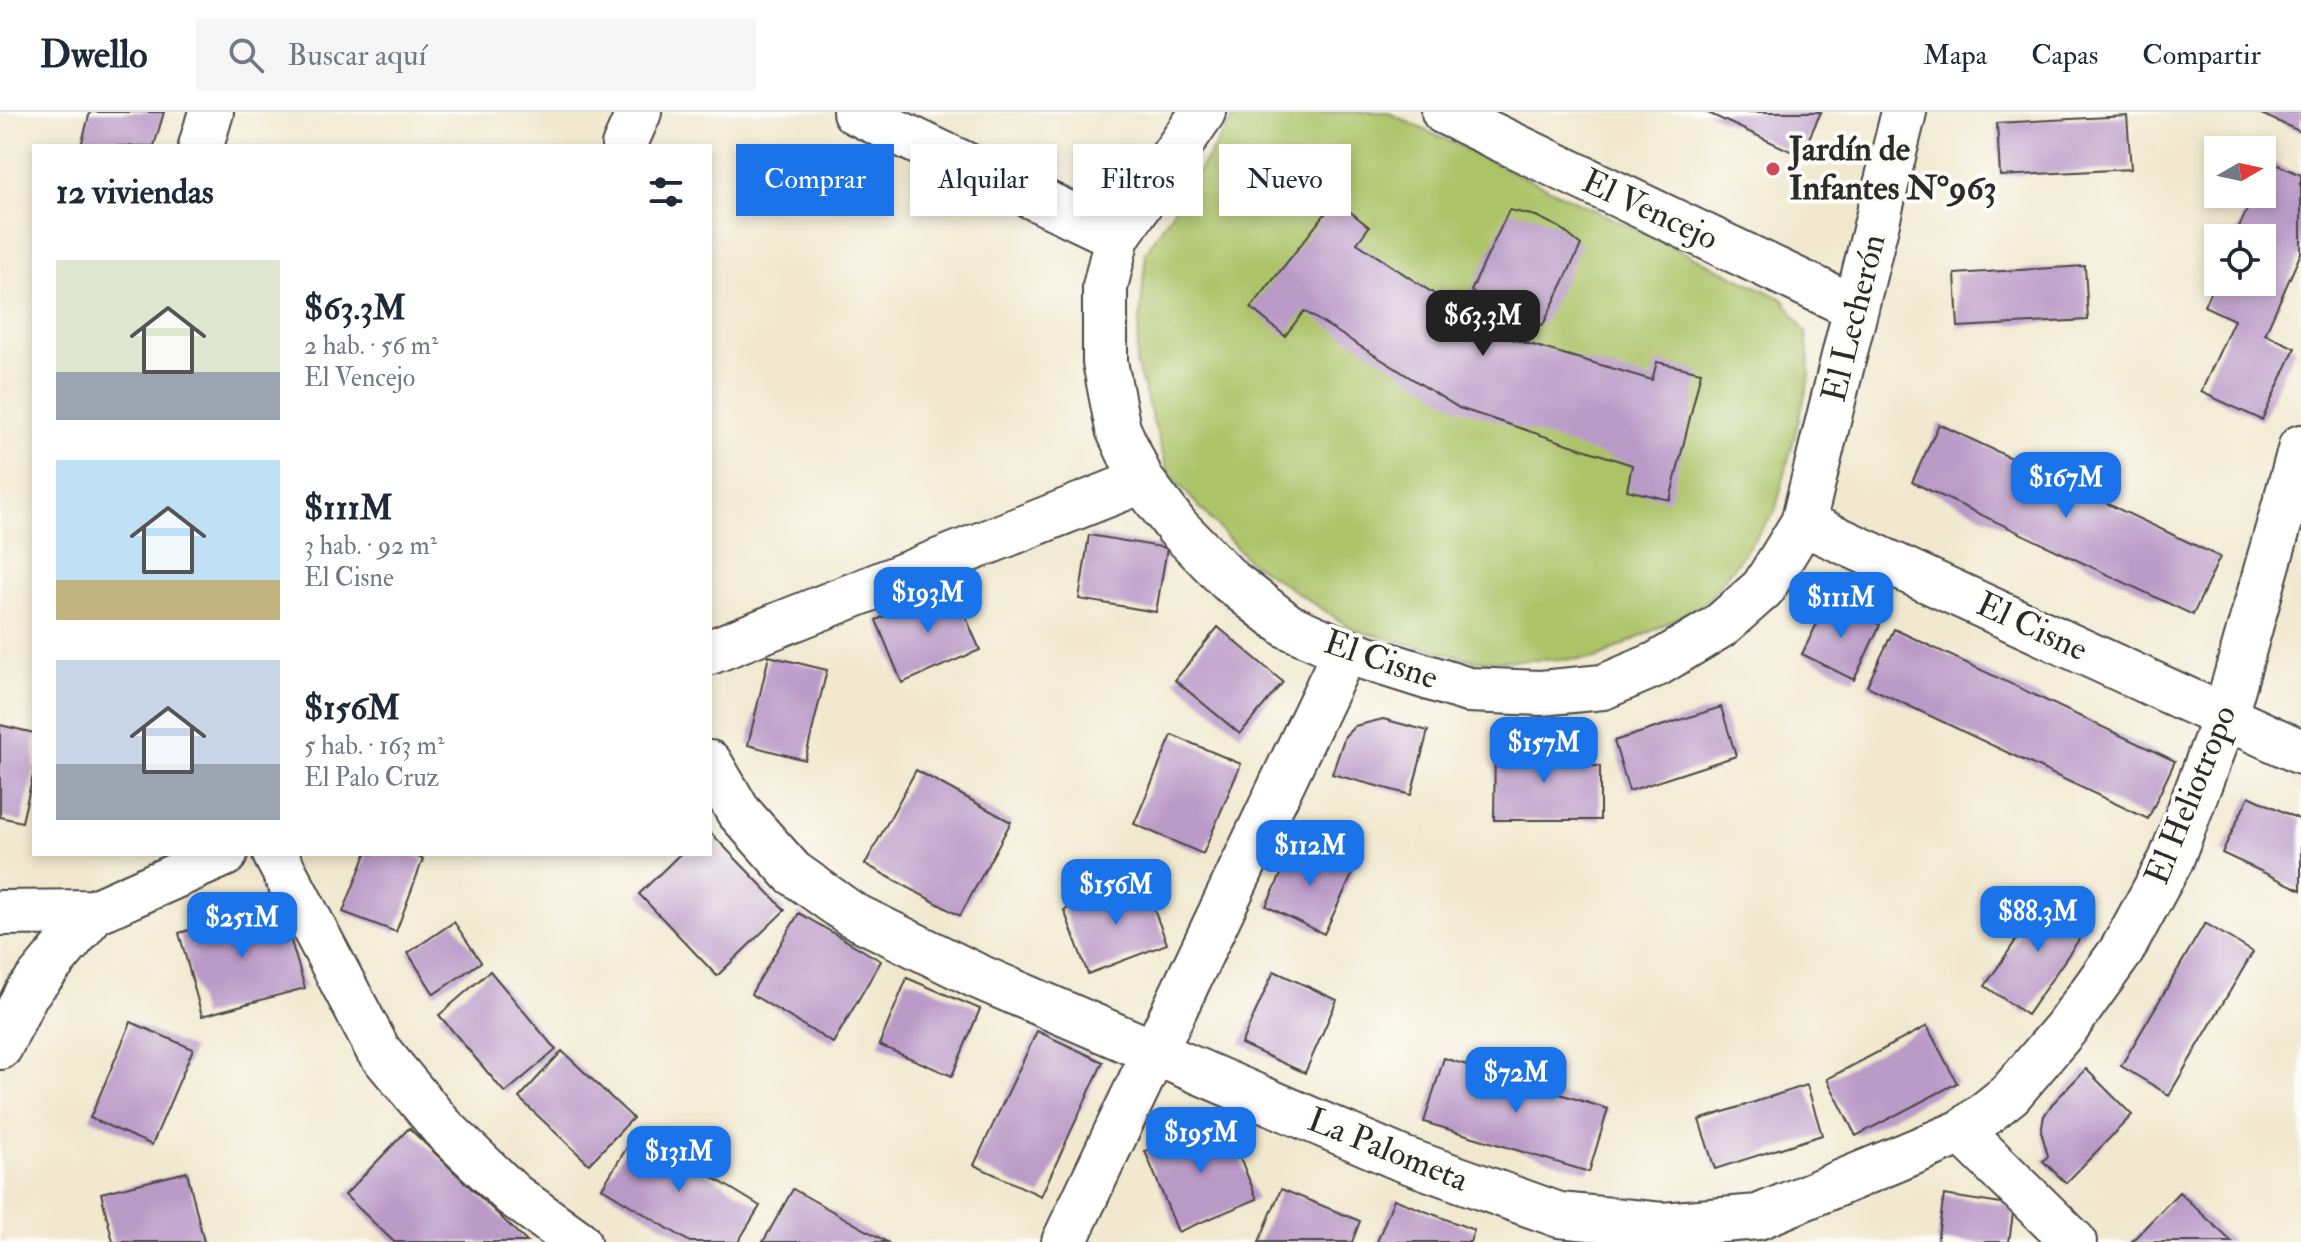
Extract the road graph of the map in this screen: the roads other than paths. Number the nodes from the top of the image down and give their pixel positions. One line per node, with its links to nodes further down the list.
1 (211, 112): 7 (street)
2 (639, 112): 8 (street)
3 (855, 112): 9 (street)
4 (1203, 112): 9 (street)
5 (1444, 112): 10 (street, El Vencejo)
6 (1904, 112): 10 (street, El Lecherón)
7 (202, 144)
8 (625, 144)
9 (1117, 237): 12 (street, El Cisne)
10 (1856, 308): 13 (street, El Lecherón)
11 (2301, 447): 16 (street, El Heliotropo)
12 (1142, 481): 14 (street); 15 (street, El Cisne)
13 (1803, 523): 15 (street, El Cisne); 16 (street, El Cisne)
14 (712, 651)
15 (1345, 651): 24 (street)
16 (2225, 716): 17 (street, El Cisne); 25 (street, El Heliotropo)
17 (2301, 752)
18 (712, 766): 24 (street, La Palometa)
19 (220, 856): 21 (street)
20 (276, 856): 27 (street)
21 (94, 912): 22 (street); 23 (street)
22 (0, 913)
23 (0, 1047)
24 (1154, 1053): 26 (street, La Palometa); 28 (street)
25 (1962, 1132): 26 (street, La Palometa); 29 (street)
26 (1753, 1230)
27 (578, 1242)
28 (1064, 1242)
29 (2074, 1242)

